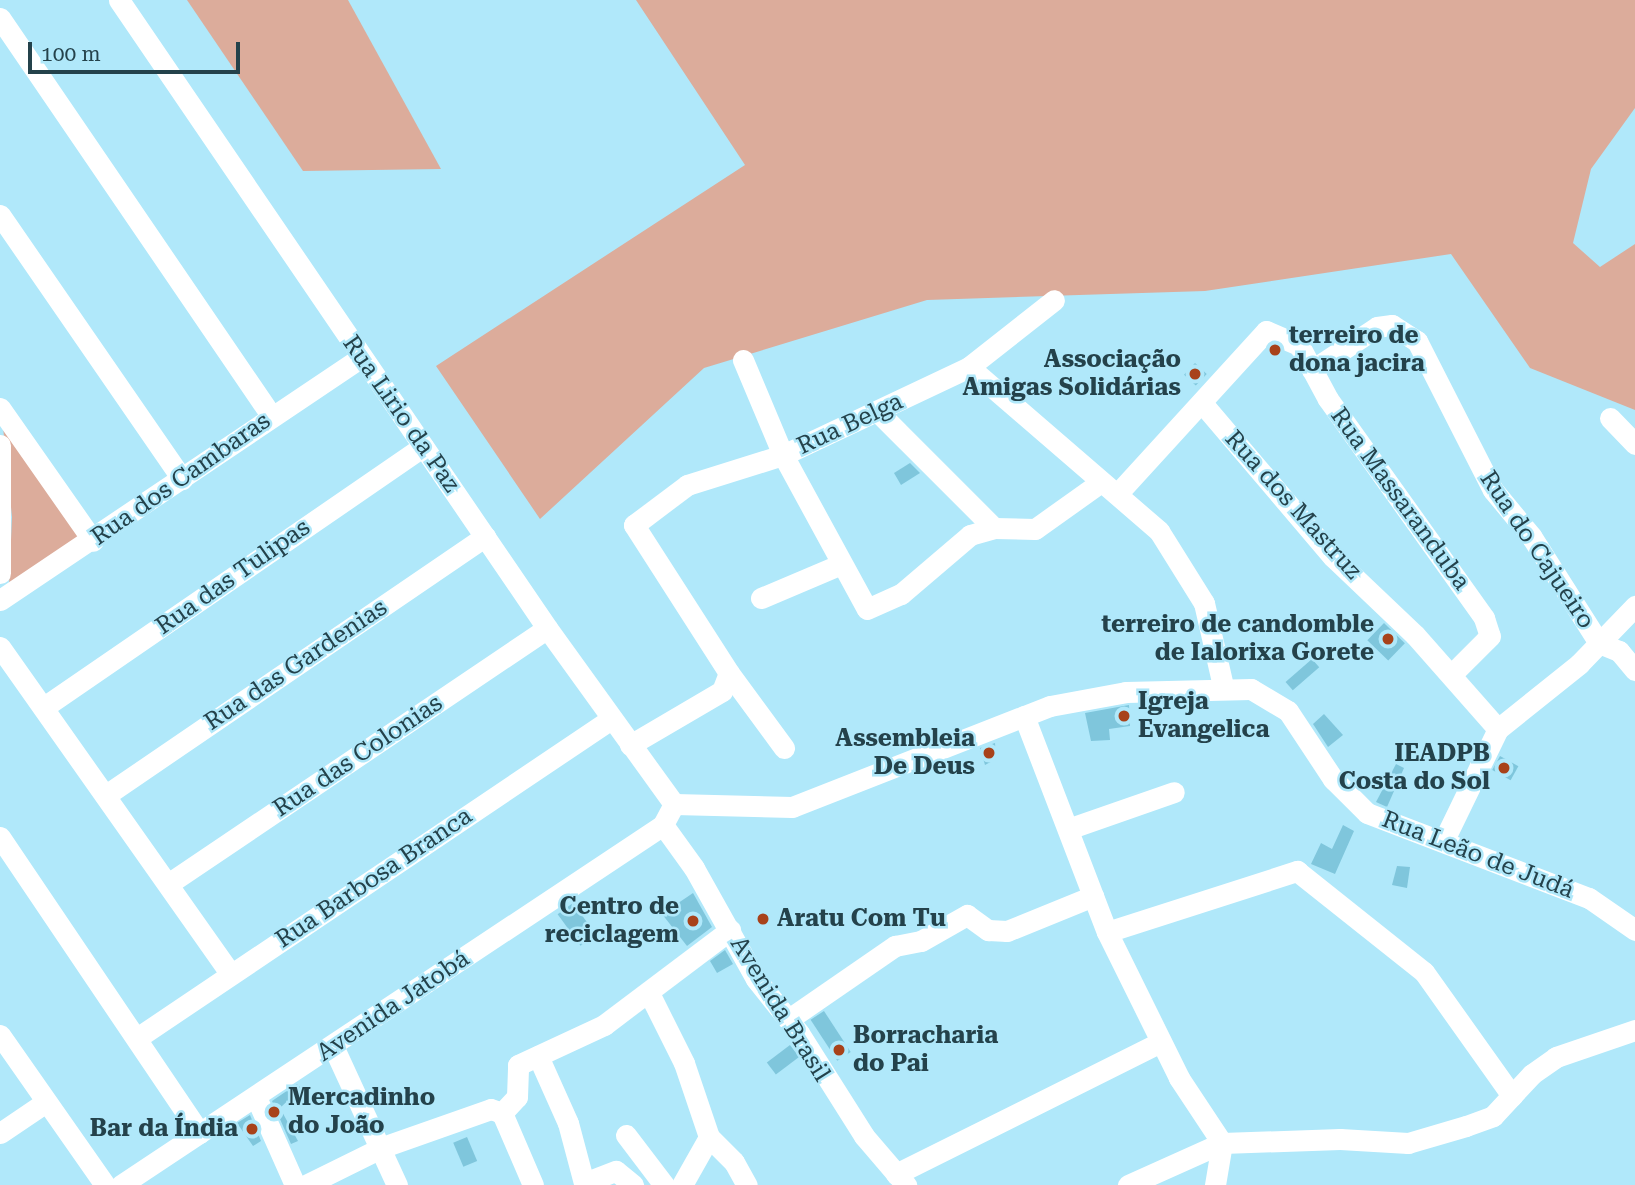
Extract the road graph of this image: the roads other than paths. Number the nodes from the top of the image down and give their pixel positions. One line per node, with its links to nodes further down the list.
1 (118, 0): 5 (street, Rua Lirio da Paz)
2 (0, 18): 12 (street)
3 (0, 215): 18 (street)
4 (1054, 300): 7 (street, Rua Belga)
5 (361, 357): 12 (street, Rua dos Cambaras); 16 (street, Rua Lirio da Paz)
6 (743, 360): 17 (street)
7 (970, 367): 11 (street, Rua Belga); 19 (street)
8 (1312, 370): 9 (street, Rua Massaranduba); 29 (street, Rua do Cajueiro); 33 (street, Rua Massaranduba)
9 (1202, 404): 19 (street); 33 (street, Rua dos Mastruz)
10 (0, 408): 22 (street)
11 (878, 412): 17 (street, Rua Belga); 20 (street)
12 (272, 416): 18 (street, Rua dos Cambaras)
13 (1610, 418): 14 (street)
14 (1635, 444)
15 (0, 445): 24 (street)
16 (423, 447): 21 (street, Rua Lirio da Paz); 35 (street, Rua das Tulipas)
17 (783, 455): 23 (street); 32 (street, Rua Belga)
18 (182, 479): 22 (street, Rua dos Cambaras)
19 (1110, 487): 20 (street); 34 (street)
20 (994, 528): 23 (street)
21 (485, 536): 28 (street, Rua Lirio da Paz); 42 (street, Rua das Gardenias)
22 (93, 541): 26 (street, Rua dos Cambaras)
23 (839, 565): 25 (street)
24 (0, 573)
25 (761, 598)
26 (0, 600)
27 (1635, 606): 29 (street)
28 (547, 628): 37 (street, Rua Lirio da Paz); 48 (street, Rua das Colonias)
29 (1599, 643): 31 (street); 38 (street)
30 (0, 648): 35 (street)
31 (1635, 670)
32 (729, 673): 39 (street); 40 (street)
33 (1451, 675): 38 (street, Rua dos Mastruz)
34 (1223, 686): 36 (street, Rua Leão de Judá); 47 (street, Rua Leão de Judá)
35 (44, 707): 42 (street)
36 (1024, 716): 43 (street, Rua Leão de Judá); 45 (street)
37 (611, 719): 39 (street, Rua Lirio da Paz); 53 (street, Rua Barbosa Branca)
38 (1498, 729): 47 (street)
39 (630, 745): 43 (street, Rua Lirio da Paz)
40 (784, 748)
41 (1174, 792): 45 (street)
42 (106, 794): 48 (street)
43 (674, 804): 44 (street)
44 (663, 825): 50 (street, Avenida Brasil); 60 (street, Avenida Jatobá)
45 (1068, 830): 49 (street)
46 (0, 837): 58 (street)
47 (1444, 841): 51 (street, Rua Leão de Judá)
48 (168, 884): 53 (street)
49 (1093, 896): 52 (street); 55 (street)
50 (730, 930): 54 (street); 55 (street, Avenida Brasil)
51 (1635, 930)
52 (1107, 932): 59 (street); 62 (street)
53 (231, 974): 58 (street, Rua Barbosa Branca)
54 (650, 995): 61 (street); 69 (street)
55 (789, 1019): 72 (street, Avenida Brasil)
56 (1635, 1030): 62 (street)
57 (0, 1035): 64 (street)
58 (137, 1038): 67 (street)
59 (1161, 1042): 70 (street); 72 (street)
60 (333, 1046): 63 (street, Avenida Jatobá); 71 (street)
61 (538, 1056): 65 (street); 79 (street)
62 (1512, 1096): 70 (street)
63 (256, 1097): 67 (street, Avenida Jatobá); 75 (street)
64 (46, 1102): 66 (street); 73 (street)
65 (502, 1113): 71 (street); 78 (street)
66 (0, 1133)
67 (200, 1133): 74 (street, Avenida Jatobá)
68 (626, 1135): 80 (street)
69 (709, 1137): 81 (street); 82 (street)
70 (1223, 1146): 83 (street); 84 (street)
71 (383, 1147): 76 (street); 77 (street)
72 (901, 1179)
73 (105, 1185)
74 (121, 1185)
75 (295, 1185)
76 (306, 1185)
77 (397, 1185)
78 (533, 1185)
79 (633, 1185)
80 (664, 1185)
81 (682, 1185)
82 (747, 1185)
83 (1128, 1185)
84 (1215, 1185)

